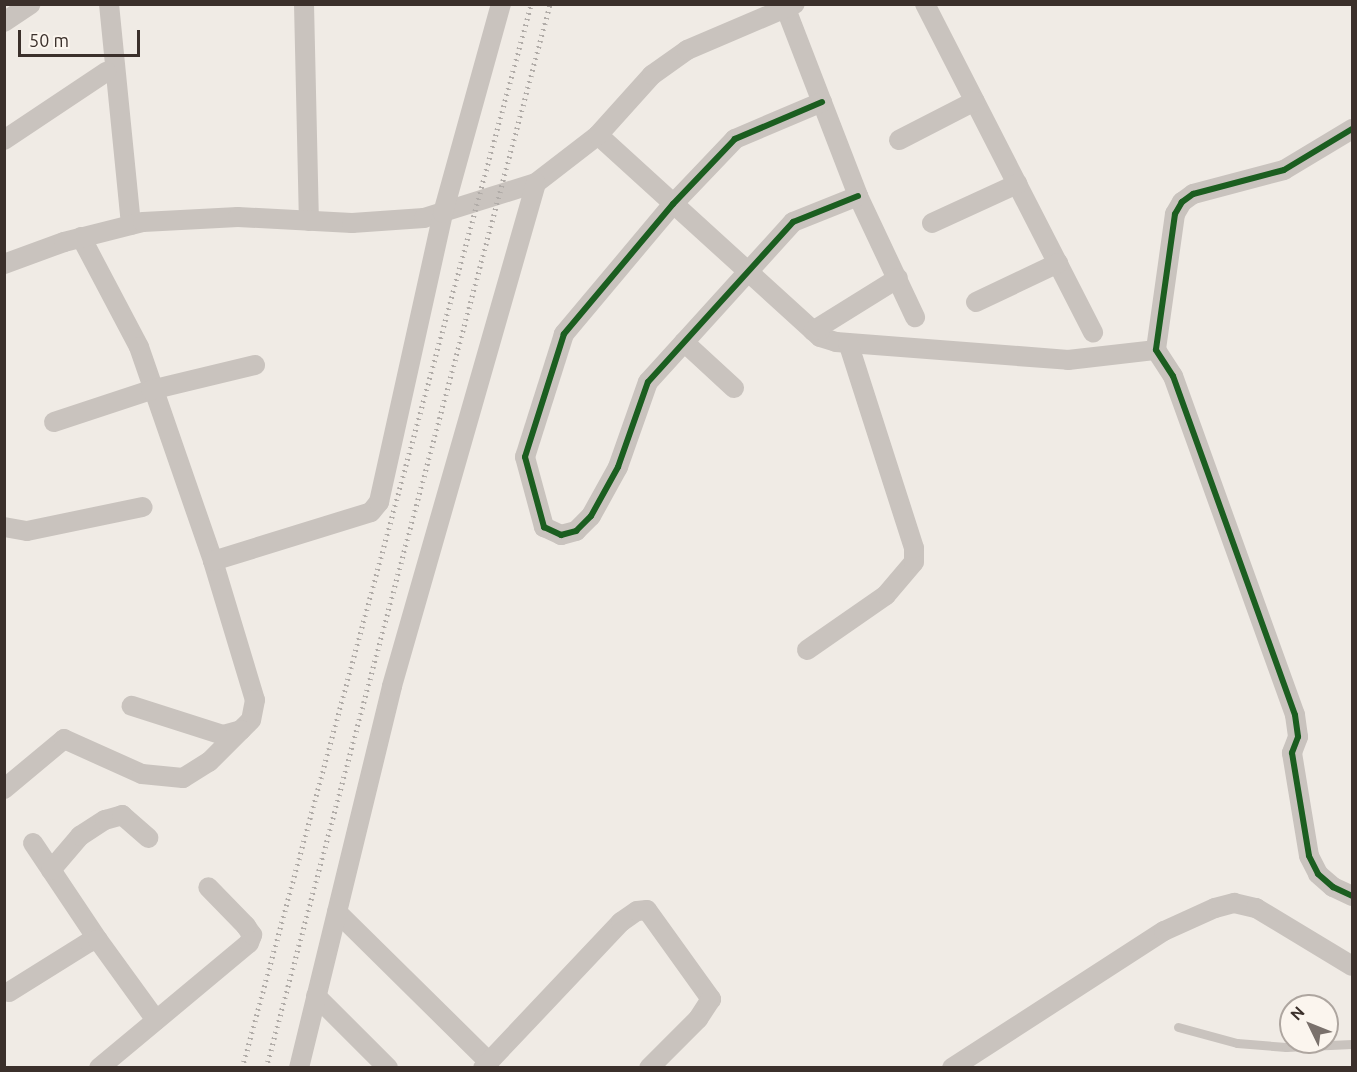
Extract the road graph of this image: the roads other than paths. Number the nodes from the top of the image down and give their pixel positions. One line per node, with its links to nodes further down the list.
1 (31, 4): 7 (street)
2 (109, 4): 22 (street)
3 (304, 4): 20 (street)
4 (501, 4): 19 (street)
5 (925, 4): 9 (street)
6 (790, 7): 10 (street); 12 (street)
7 (4, 21)
8 (106, 72): 13 (street)
9 (975, 101): 14 (street); 16 (street)
10 (822, 102): 17 (street); 18 (street)
11 (1353, 129): 34 (street)
12 (598, 135): 15 (street); 18 (street)
13 (4, 140)
14 (899, 140)
15 (536, 183): 19 (street); 51 (street)
16 (1017, 184): 21 (street); 24 (street)
17 (858, 196): 26 (street); 27 (street)
18 (674, 204): 26 (street); 32 (street)
19 (443, 213): 20 (street); 41 (street)
20 (309, 221): 22 (street)
21 (932, 223)
22 (131, 225): 23 (street)
23 (81, 237): 25 (street); 37 (street)
24 (1058, 263): 28 (street); 31 (street)
25 (4, 264)
26 (748, 271): 30 (street); 32 (street)
27 (898, 278): 29 (street); 30 (street)
28 (976, 302)
29 (915, 317)
30 (813, 331): 33 (street)
31 (1093, 332)
32 (684, 342): 36 (street)
33 (848, 343): 34 (street); 42 (street)
34 (1156, 350): 50 (street)
35 (255, 365): 37 (street)
36 (734, 388)
37 (151, 390): 38 (street); 41 (street)
38 (54, 422)
39 (143, 507): 40 (street)
40 (4, 527)
41 (213, 561): 44 (street)
42 (807, 650)
43 (132, 706): 44 (street)
44 (241, 730): 45 (street)
45 (4, 789)
46 (148, 838): 48 (street)
47 (33, 843): 48 (street)
48 (51, 870): 52 (street)
49 (208, 887): 56 (street)
50 (1353, 896)
51 (337, 912): 55 (street); 59 (street)
52 (98, 940): 54 (street); 56 (street)
53 (1353, 966): 64 (street)
54 (9, 992)
55 (316, 996): 61 (street); 62 (street)
56 (156, 1020): 60 (street)
57 (1178, 1027): 58 (lane)
58 (1353, 1044)
59 (486, 1065): 63 (street)
60 (99, 1068)
61 (299, 1068)
62 (388, 1068)
63 (649, 1068)
64 (952, 1068)

